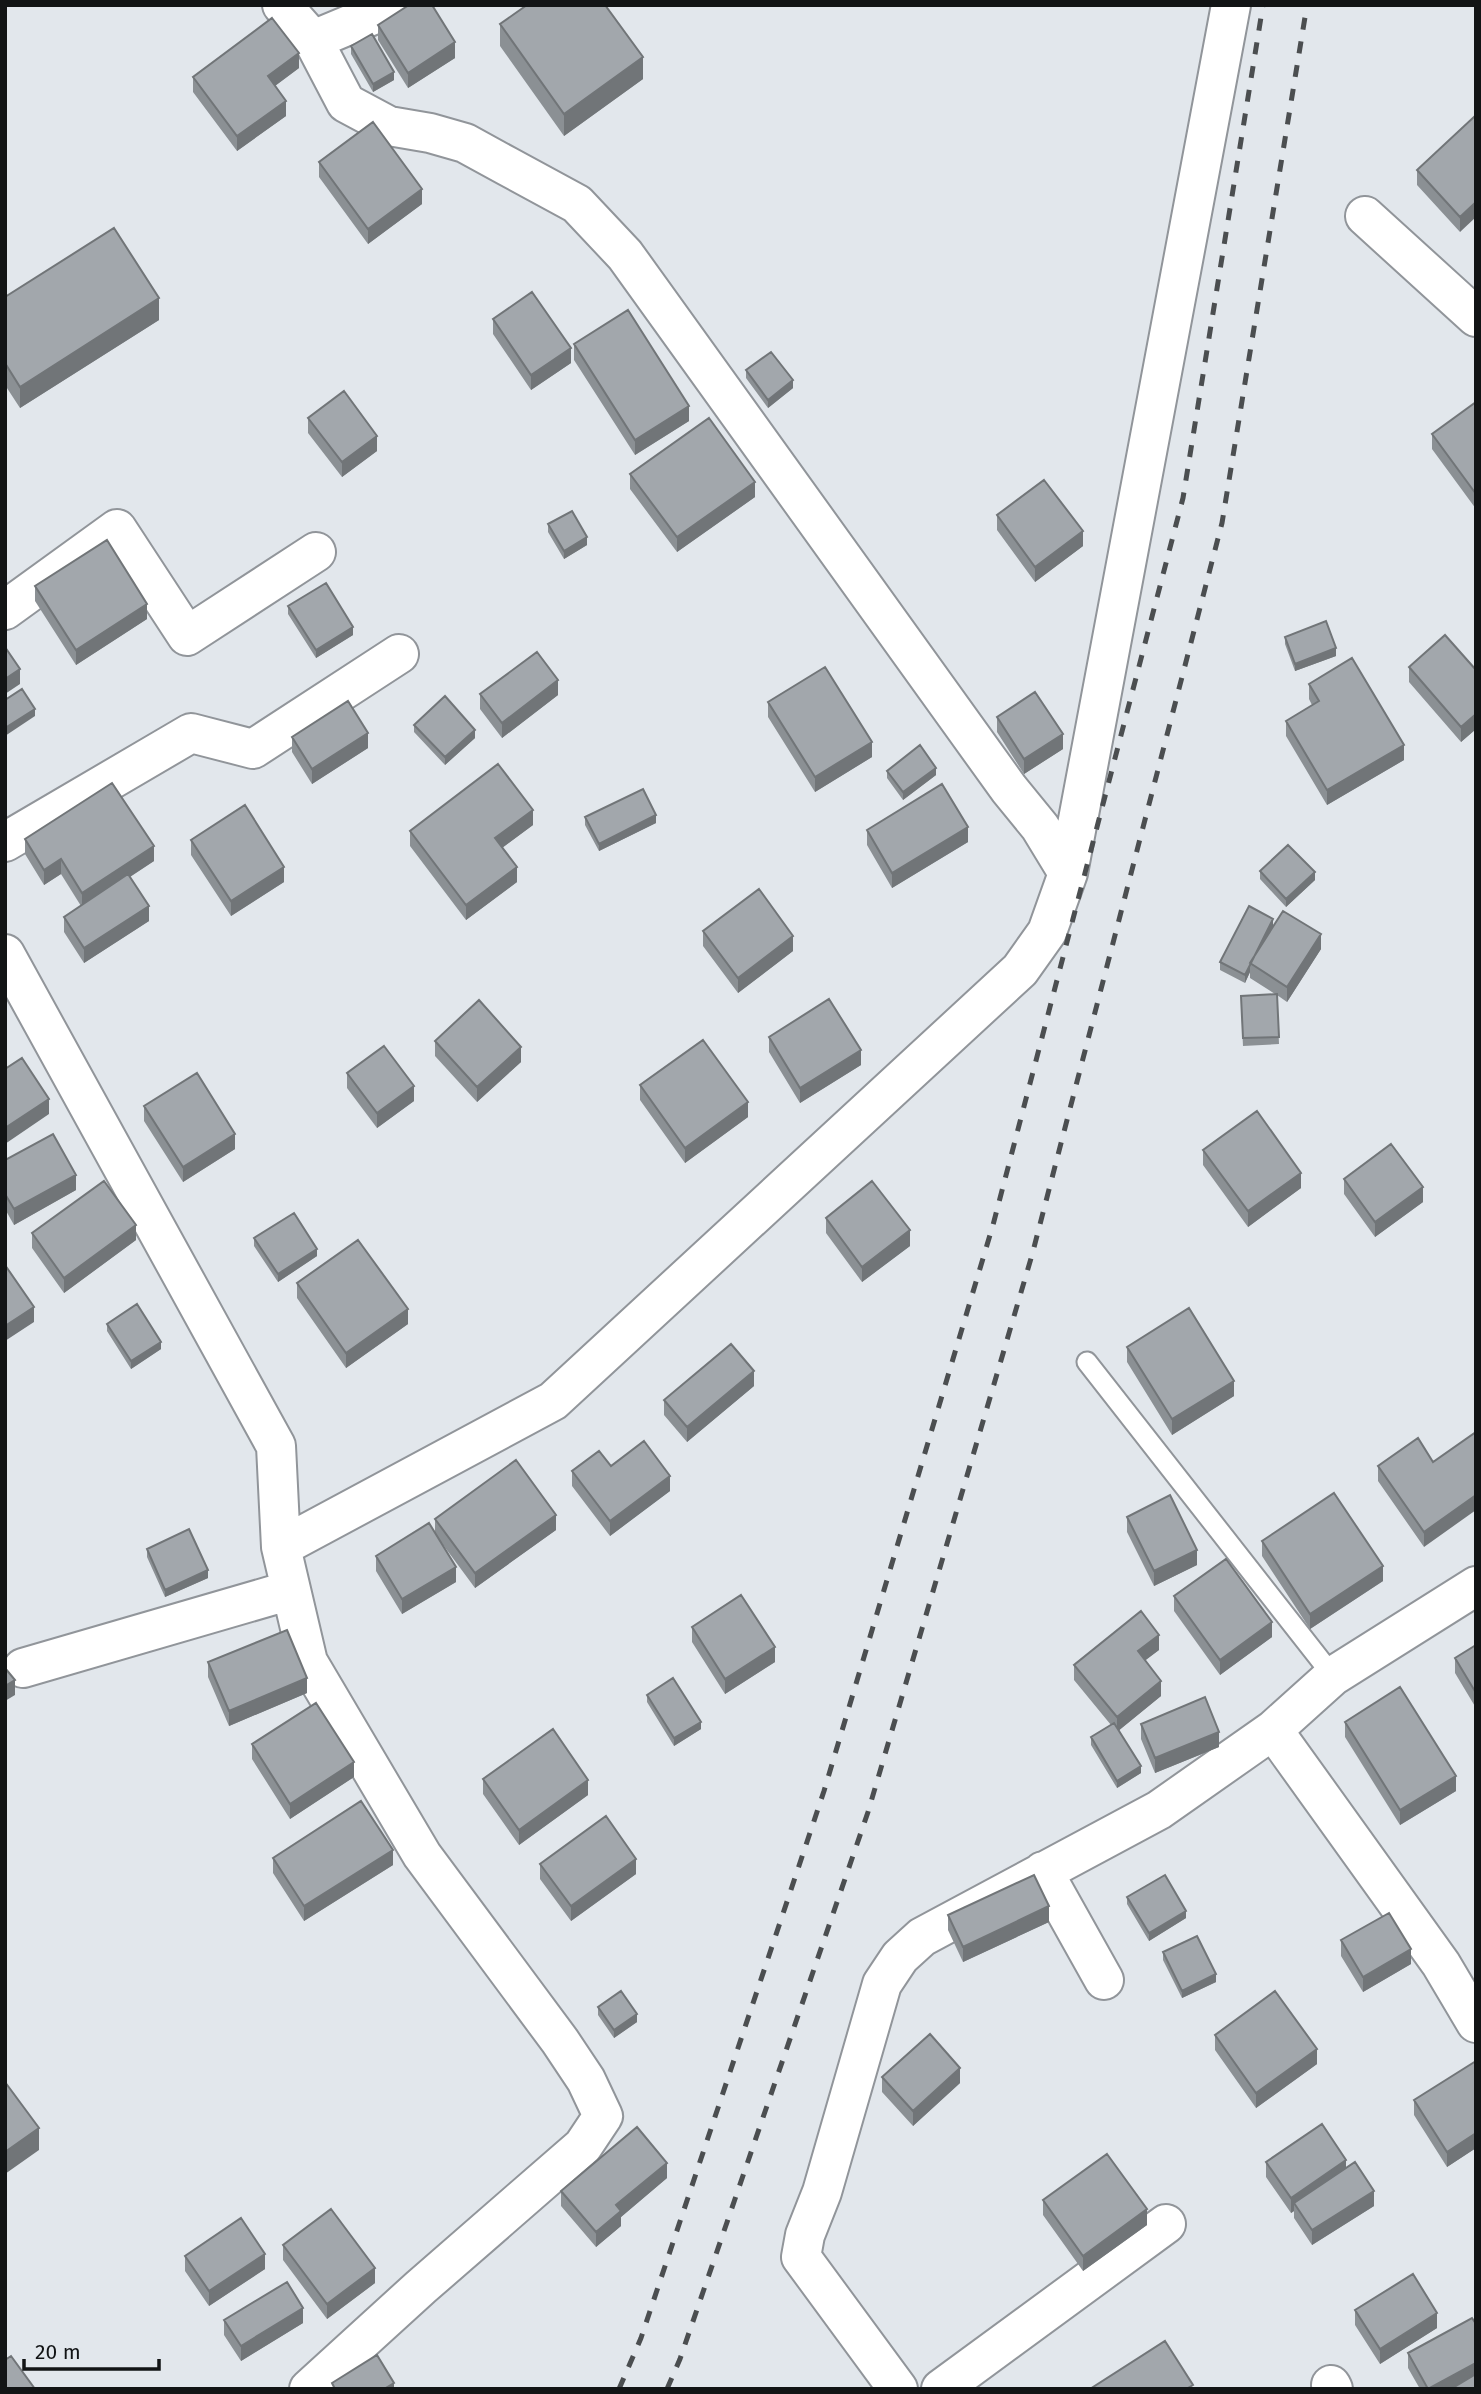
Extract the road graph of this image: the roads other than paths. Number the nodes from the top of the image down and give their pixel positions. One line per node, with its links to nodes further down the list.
1 (282, 5): 4 (street)
2 (397, 5): 4 (street)
3 (1231, 5): 11 (street)
4 (313, 40): 11 (street)
5 (1365, 216): 6 (street)
6 (1476, 317)
7 (316, 552): 8 (street)
8 (5, 610)
9 (400, 654): 10 (street)
10 (5, 842)
11 (1068, 873): 14 (street)
12 (5, 954): 14 (street)
13 (1087, 1362): 18 (lane)
14 (281, 1547): 16 (street)
15 (1476, 1586): 18 (street)
16 (291, 1590): 17 (street); 24 (street)
17 (23, 1668)
18 (1334, 1676): 19 (street)
19 (1273, 1730): 20 (street); 22 (street)
20 (1043, 1871): 21 (street); 25 (street)
21 (1104, 1980)
22 (1476, 2023)
23 (1166, 2224): 26 (street)
24 (309, 2389)
25 (898, 2389)
26 (941, 2389)

